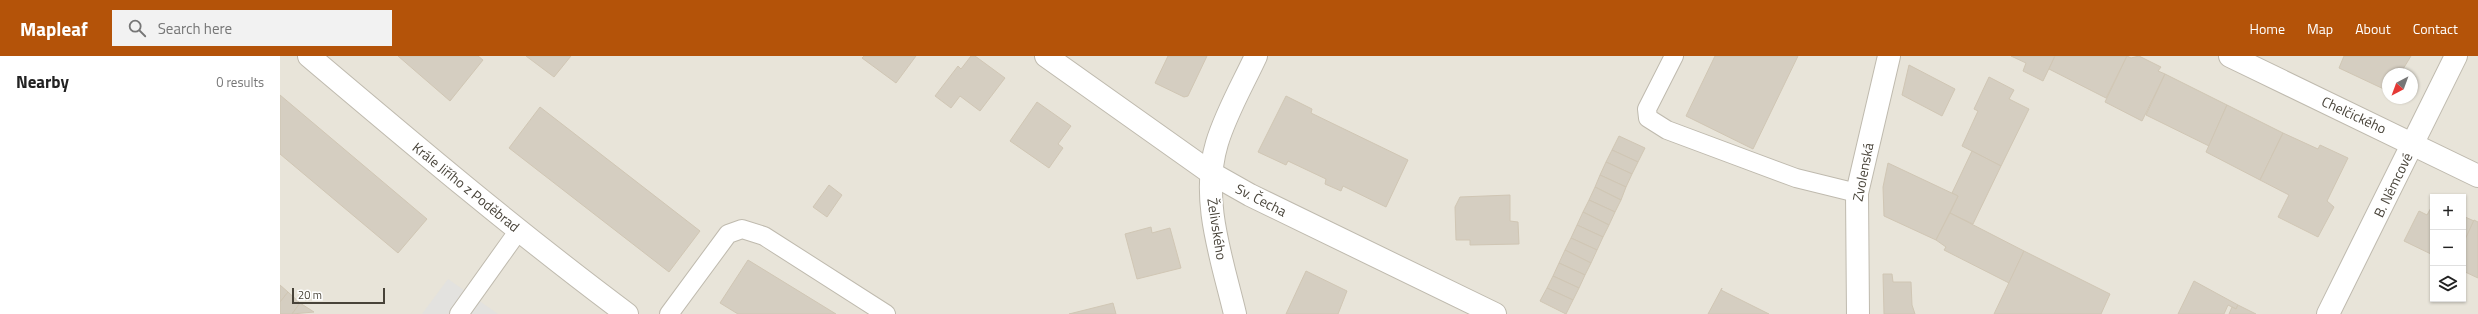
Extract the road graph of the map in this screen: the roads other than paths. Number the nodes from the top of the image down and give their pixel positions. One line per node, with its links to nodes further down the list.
1 (309, 56): 12 (street, Krále Jiřího z Poděbrad)
2 (1046, 56): 9 (street, Sv. Čecha)
3 (1256, 56): 9 (street, Želivského)
4 (1674, 56): 11 (lane)
5 (1889, 56): 11 (street, Zvolenská)
6 (2230, 56): 8 (street, Chelčického)
7 (2456, 56): 8 (street, B. Němcové)
8 (2413, 144): 10 (street, Chelčického); 20 (street, B. Němcové)
9 (1211, 173): 17 (street, Želivského); 18 (street, Sv. Čecha)
10 (2478, 176)
11 (1857, 193): 19 (street, Zvolenská)
12 (519, 230): 13 (lane); 14 (street, Krále Jiřího z Poděbrad)
13 (466, 312)
14 (627, 314)
15 (669, 314): 16 (lane)
16 (886, 314)
17 (1235, 314)
18 (1495, 314)
19 (1858, 314)
20 (2328, 314)

